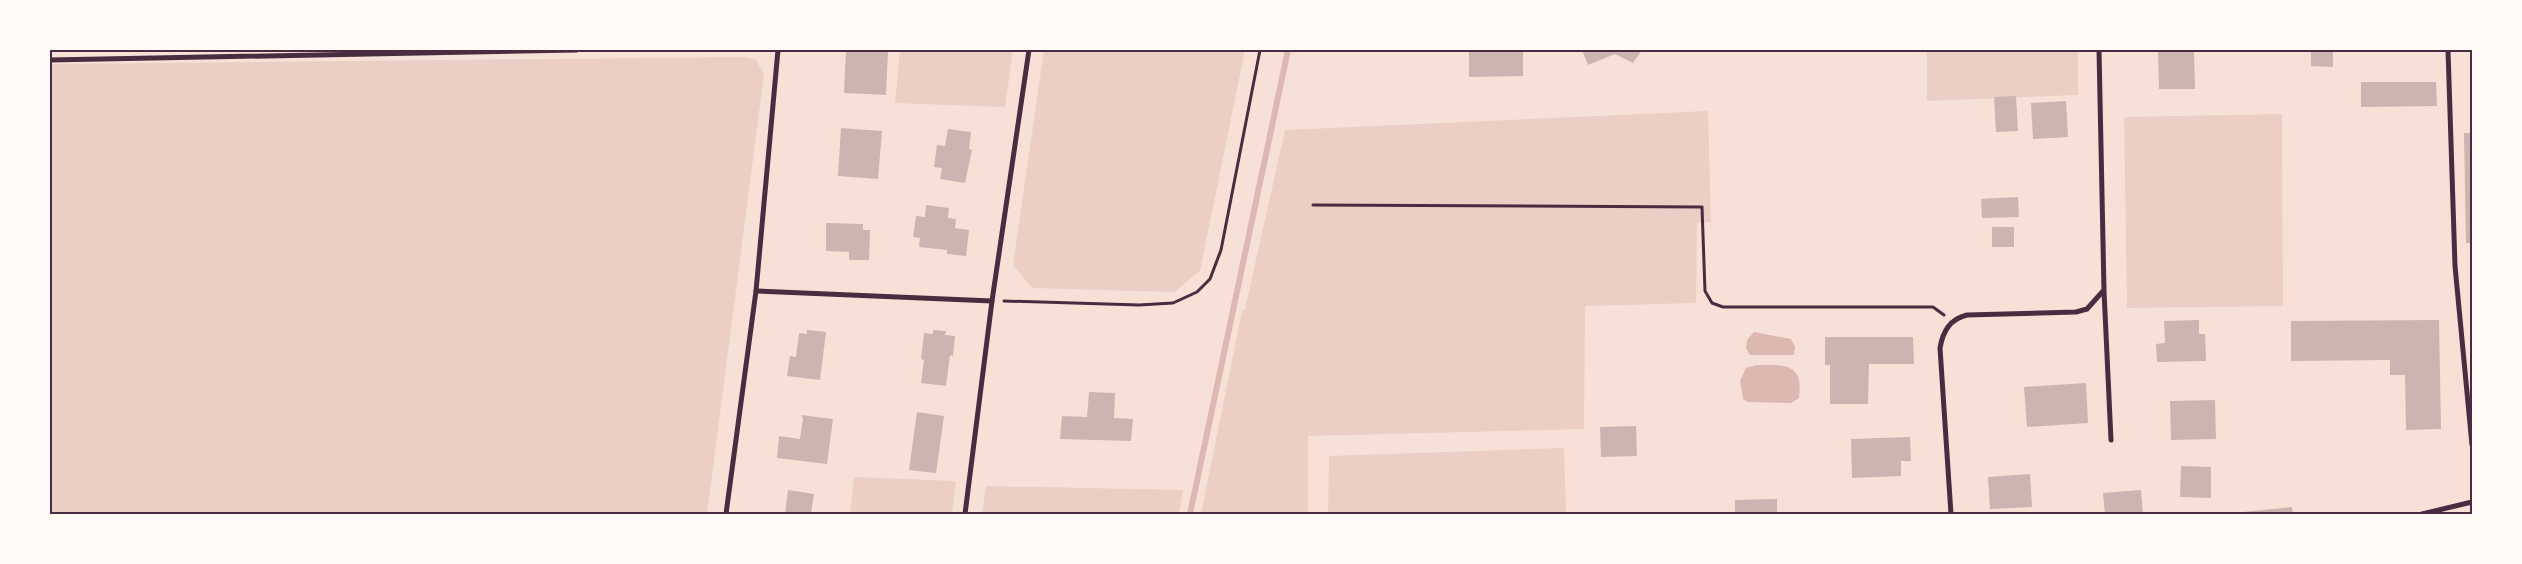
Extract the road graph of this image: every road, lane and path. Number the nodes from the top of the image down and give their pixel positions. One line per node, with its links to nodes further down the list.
1 (576, 50): 7 (street)
2 (778, 50): 11 (street)
3 (1029, 50): 12 (street)
4 (1260, 50): 12 (path)
5 (2099, 50): 10 (street)
6 (2448, 50): 15 (street)
7 (282, 52): 8 (street)
8 (50, 60)
9 (1313, 206): 13 (path)
10 (2104, 290): 13 (street); 14 (street)
11 (756, 291): 12 (street); 17 (street)
12 (992, 301): 18 (street)
13 (1950, 323): 19 (street)
14 (2111, 440)
15 (2472, 445)
16 (2472, 502): 20 (street)
17 (726, 514)
18 (965, 514)
19 (1951, 514)
20 (2422, 514)

